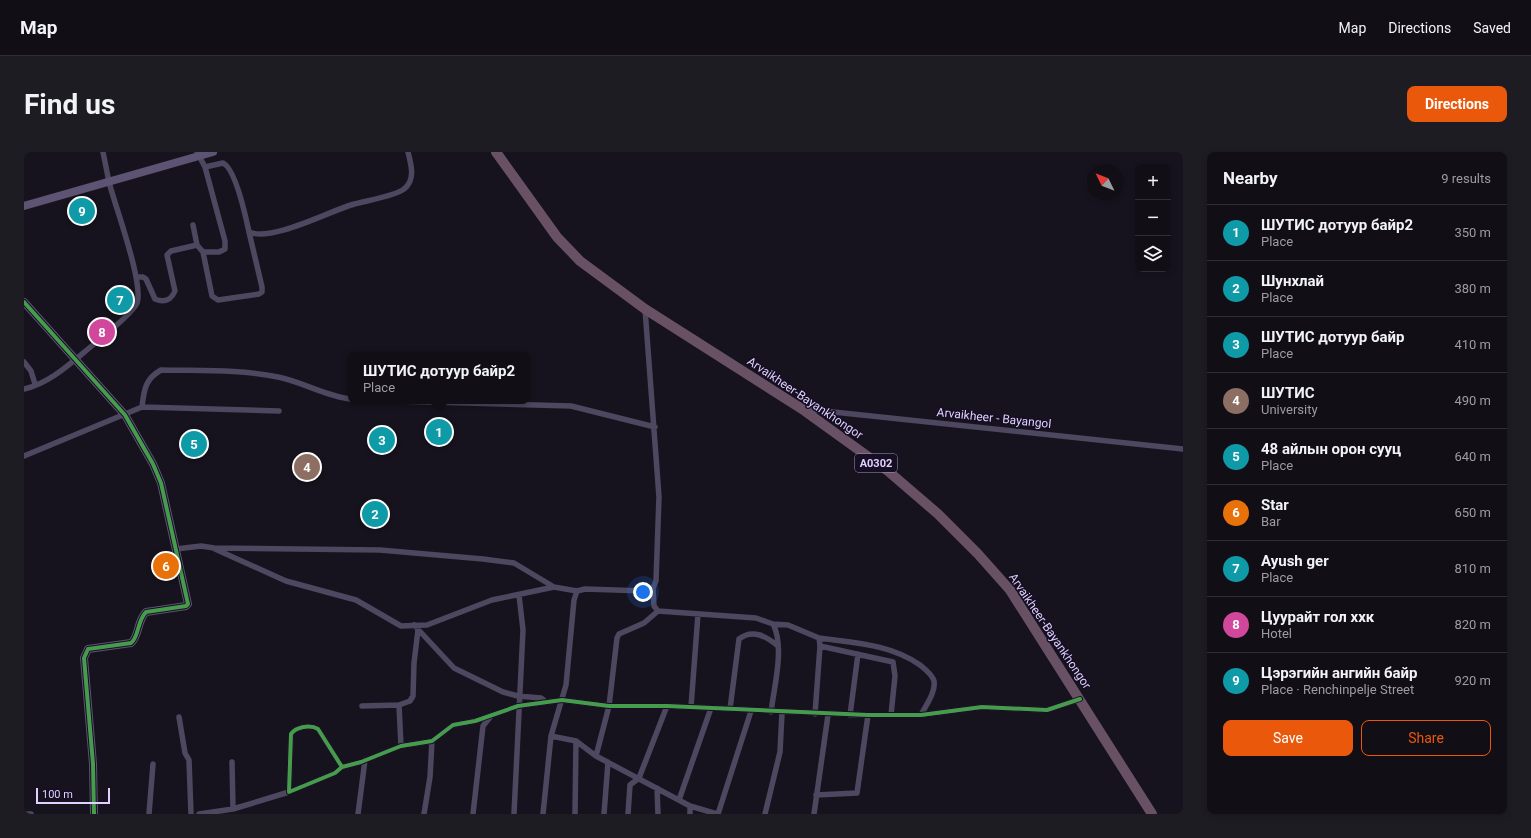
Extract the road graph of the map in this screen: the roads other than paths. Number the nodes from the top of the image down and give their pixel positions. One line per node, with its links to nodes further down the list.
1 (102, 152): 7 (street)
2 (213, 152): 5 (street)
3 (408, 152): 10 (street)
4 (496, 152): 15 (highway, Arvaikheer-Bayankhongor / A0302)
5 (198, 154): 6 (street); 7 (street)
6 (205, 167): 10 (street); 12 (street)
7 (109, 182): 8 (street); 13 (street)
8 (24, 206)
9 (193, 225): 11 (street)
10 (249, 232): 12 (street)
11 (197, 245): 12 (street); 13 (street)
12 (203, 252)
13 (136, 277): 16 (street)
14 (24, 302): 16 (street)
15 (645, 308): 23 (highway, Arvaikheer-Bayankhongor / A0302); 26 (street)
16 (76, 359): 18 (street); 25 (street)
17 (24, 362): 18 (street)
18 (36, 384): 19 (street)
19 (24, 389)
20 (348, 398): 22 (street)
21 (501, 404): 26 (street)
22 (142, 407): 24 (street); 25 (street)
23 (802, 409): 27 (street, Arvaikheer - Bayangol); 44 (highway, Arvaikheer-Bayankhongor / A0302)
24 (279, 411)
25 (125, 415): 28 (street); 30 (street)
26 (655, 428): 32 (street)
27 (1183, 449)
28 (24, 456)
29 (214, 548): 30 (street); 31 (street); 38 (street)
30 (176, 549): 85 (street)
31 (554, 586): 33 (street); 34 (street)
32 (653, 588): 33 (street); 35 (street)
33 (577, 591): 45 (street)
34 (518, 595): 38 (street); 43 (street)
35 (658, 611): 36 (street); 50 (street)
36 (698, 614): 37 (street); 52 (street)
37 (773, 624): 39 (street); 40 (street)
38 (416, 628): 43 (street); 47 (street)
39 (819, 638): 41 (street); 63 (street)
40 (778, 646): 54 (street); 56 (street)
41 (820, 646): 42 (street); 58 (street)
42 (858, 654): 60 (street); 62 (street)
43 (518, 696): 46 (street); 49 (street)
44 (1080, 699): 63 (street); 102 (highway, Arvaikheer-Bayankhongor / A0302)
45 (562, 700): 46 (street); 50 (street); 66 (street)
46 (546, 702): 49 (street)
47 (399, 705): 48 (street); 69 (street)
48 (362, 706)
49 (518, 706): 64 (street); 92 (street)
50 (609, 706): 51 (street); 70 (street)
51 (667, 706): 52 (street); 76 (street)
52 (691, 707): 53 (street)
53 (711, 708): 54 (street); 80 (street)
54 (730, 709): 55 (street)
55 (751, 711): 56 (street); 99 (street)
56 (771, 712): 57 (street)
57 (782, 713): 58 (street); 100 (street)
58 (815, 714): 59 (street)
59 (828, 715): 60 (street); 79 (street)
60 (850, 715): 61 (street)
61 (868, 715): 62 (street); 79 (street)
62 (891, 715): 63 (street)
63 (921, 715)
64 (491, 716): 67 (street); 91 (street)
65 (179, 717): 87 (street)
66 (551, 736): 68 (street); 93 (street)
67 (432, 741): 69 (street); 90 (street)
68 (576, 741): 70 (street); 94 (street)
69 (401, 746): 71 (street)
70 (596, 756): 73 (street)
71 (365, 760): 75 (street); 89 (street)
72 (232, 762): 82 (street)
73 (608, 762): 76 (street); 95 (street)
74 (153, 764): 86 (street)
75 (342, 767): 78 (street); 78 (street)
76 (639, 778): 77 (street); 96 (street)
77 (658, 788): 80 (street); 97 (street)
78 (289, 792): 82 (street)
79 (816, 795): 101 (street)
80 (679, 800): 81 (street)
81 (690, 806): 98 (street); 99 (street)
82 (233, 809): 88 (street)
83 (24, 814): 84 (street)
84 (31, 814)
85 (94, 814)
86 (149, 814)
87 (191, 814)
88 (199, 814)
89 (358, 814)
90 (424, 814)
91 (473, 814)
92 (514, 814)
93 (543, 814)
94 (575, 814)
95 (604, 814)
96 (628, 814)
97 (658, 814)
98 (690, 814)
99 (717, 814)
100 (765, 814)
101 (814, 814)
102 (1152, 814)

